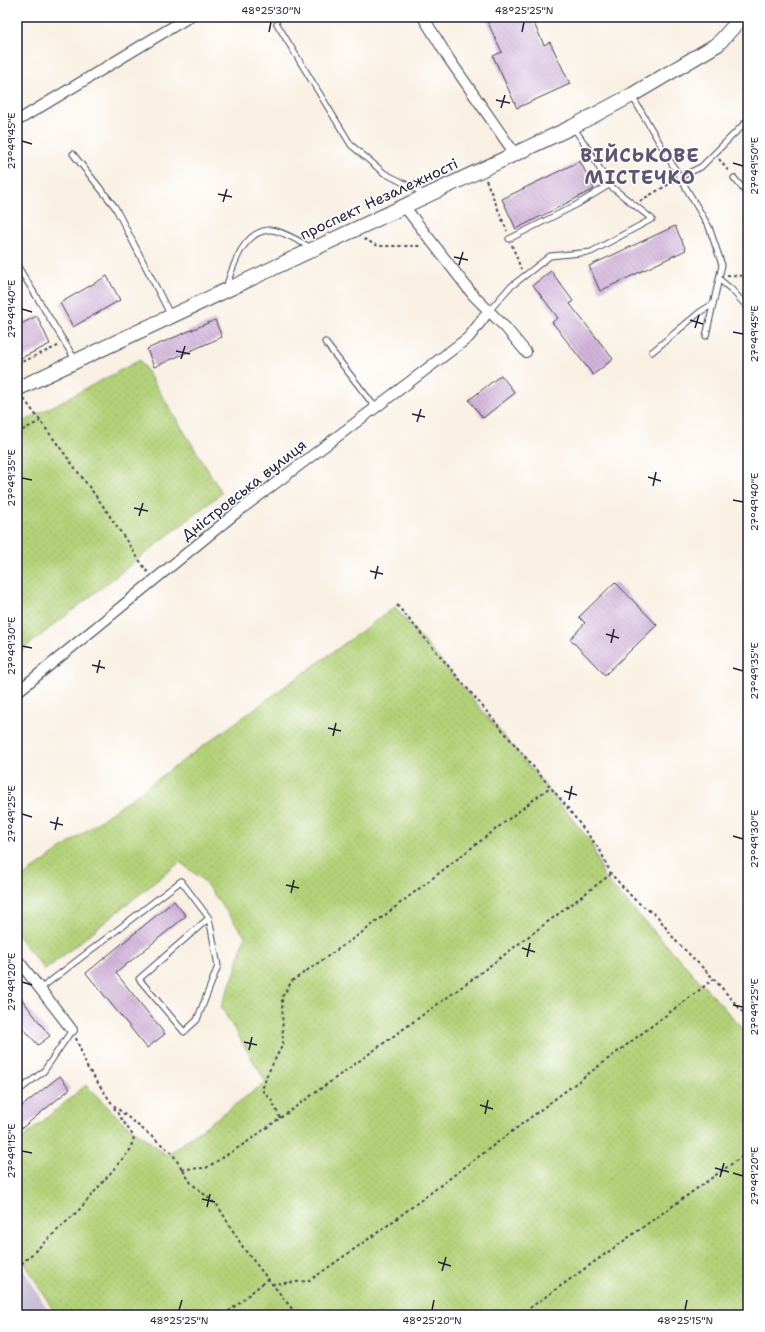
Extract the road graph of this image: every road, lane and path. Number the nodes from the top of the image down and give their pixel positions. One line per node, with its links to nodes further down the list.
1 (189, 17): 7 (street)
2 (423, 17): 10 (street)
3 (742, 17): 5 (main road, проспект Незалежності)
4 (277, 24): 17 (lane)
5 (632, 95): 8 (main road, проспект Незалежності); 12 (lane)
6 (748, 120): 11 (lane)
7 (17, 121)
8 (572, 126): 10 (main road, проспект Незалежності); 15 (lane)
9 (73, 154): 32 (lane)
10 (515, 154): 17 (main road, проспект Незалежності)
11 (714, 154): 12 (lane); 13 (path)
12 (680, 177): 18 (path); 27 (lane)
13 (734, 178): 16 (lane)
14 (486, 180): 21 (path)
15 (610, 185): 18 (lane); 21 (lane)
16 (748, 195)
17 (427, 196): 19 (main road, проспект Незалежності)
18 (634, 205): 25 (lane)
19 (404, 206): 22 (street); 23 (main road, проспект Незалежності)
20 (363, 238): 22 (path)
21 (510, 239): 25 (path)
22 (435, 246): 31 (street)
23 (314, 249): 28 (main road, проспект Незалежності); 28 (lane)
24 (17, 265): 35 (lane)
25 (524, 275): 31 (lane)
26 (748, 276): 27 (path)
27 (719, 277): 29 (lane); 30 (lane)
28 (225, 291): 32 (main road, проспект Незалежності)
29 (713, 304): 33 (lane); 37 (lane)
30 (748, 308)
31 (488, 312): 36 (street); 41 (street, Дністровська вулиця)
32 (171, 316): 38 (main road, проспект Незалежності)
33 (706, 336)
34 (326, 342): 41 (lane)
35 (64, 343): 38 (lane); 39 (path)
36 (526, 352)
37 (652, 352)
38 (76, 361): 40 (main road, проспект Незалежності)
39 (17, 364)
40 (20, 393): 42 (path)
41 (375, 407): 44 (street, Дністровська вулиця)
42 (40, 421): 43 (path); 44 (path)
43 (17, 433)
44 (154, 580): 46 (street, Дністровська вулиця)
45 (397, 605): 47 (path)
46 (17, 692)
47 (550, 787): 48 (path); 57 (path)
48 (611, 874): 51 (path); 57 (path)
49 (209, 918): 49 (lane); 52 (lane)
50 (17, 959): 52 (street)
51 (714, 980): 53 (path); 62 (path)
52 (40, 989): 54 (street)
53 (748, 1018)
54 (72, 1030): 55 (lane); 56 (path)
55 (17, 1092)
56 (113, 1105): 59 (path); 60 (path)
57 (280, 1118): 59 (path)
58 (748, 1152): 67 (path)
59 (182, 1169): 61 (path)
60 (17, 1268)
61 (268, 1279): 62 (path); 65 (path)
62 (272, 1284): 66 (path)
63 (17, 1312): 64 (lane)
64 (19, 1315)
65 (224, 1315)
66 (297, 1315)
67 (520, 1315)

